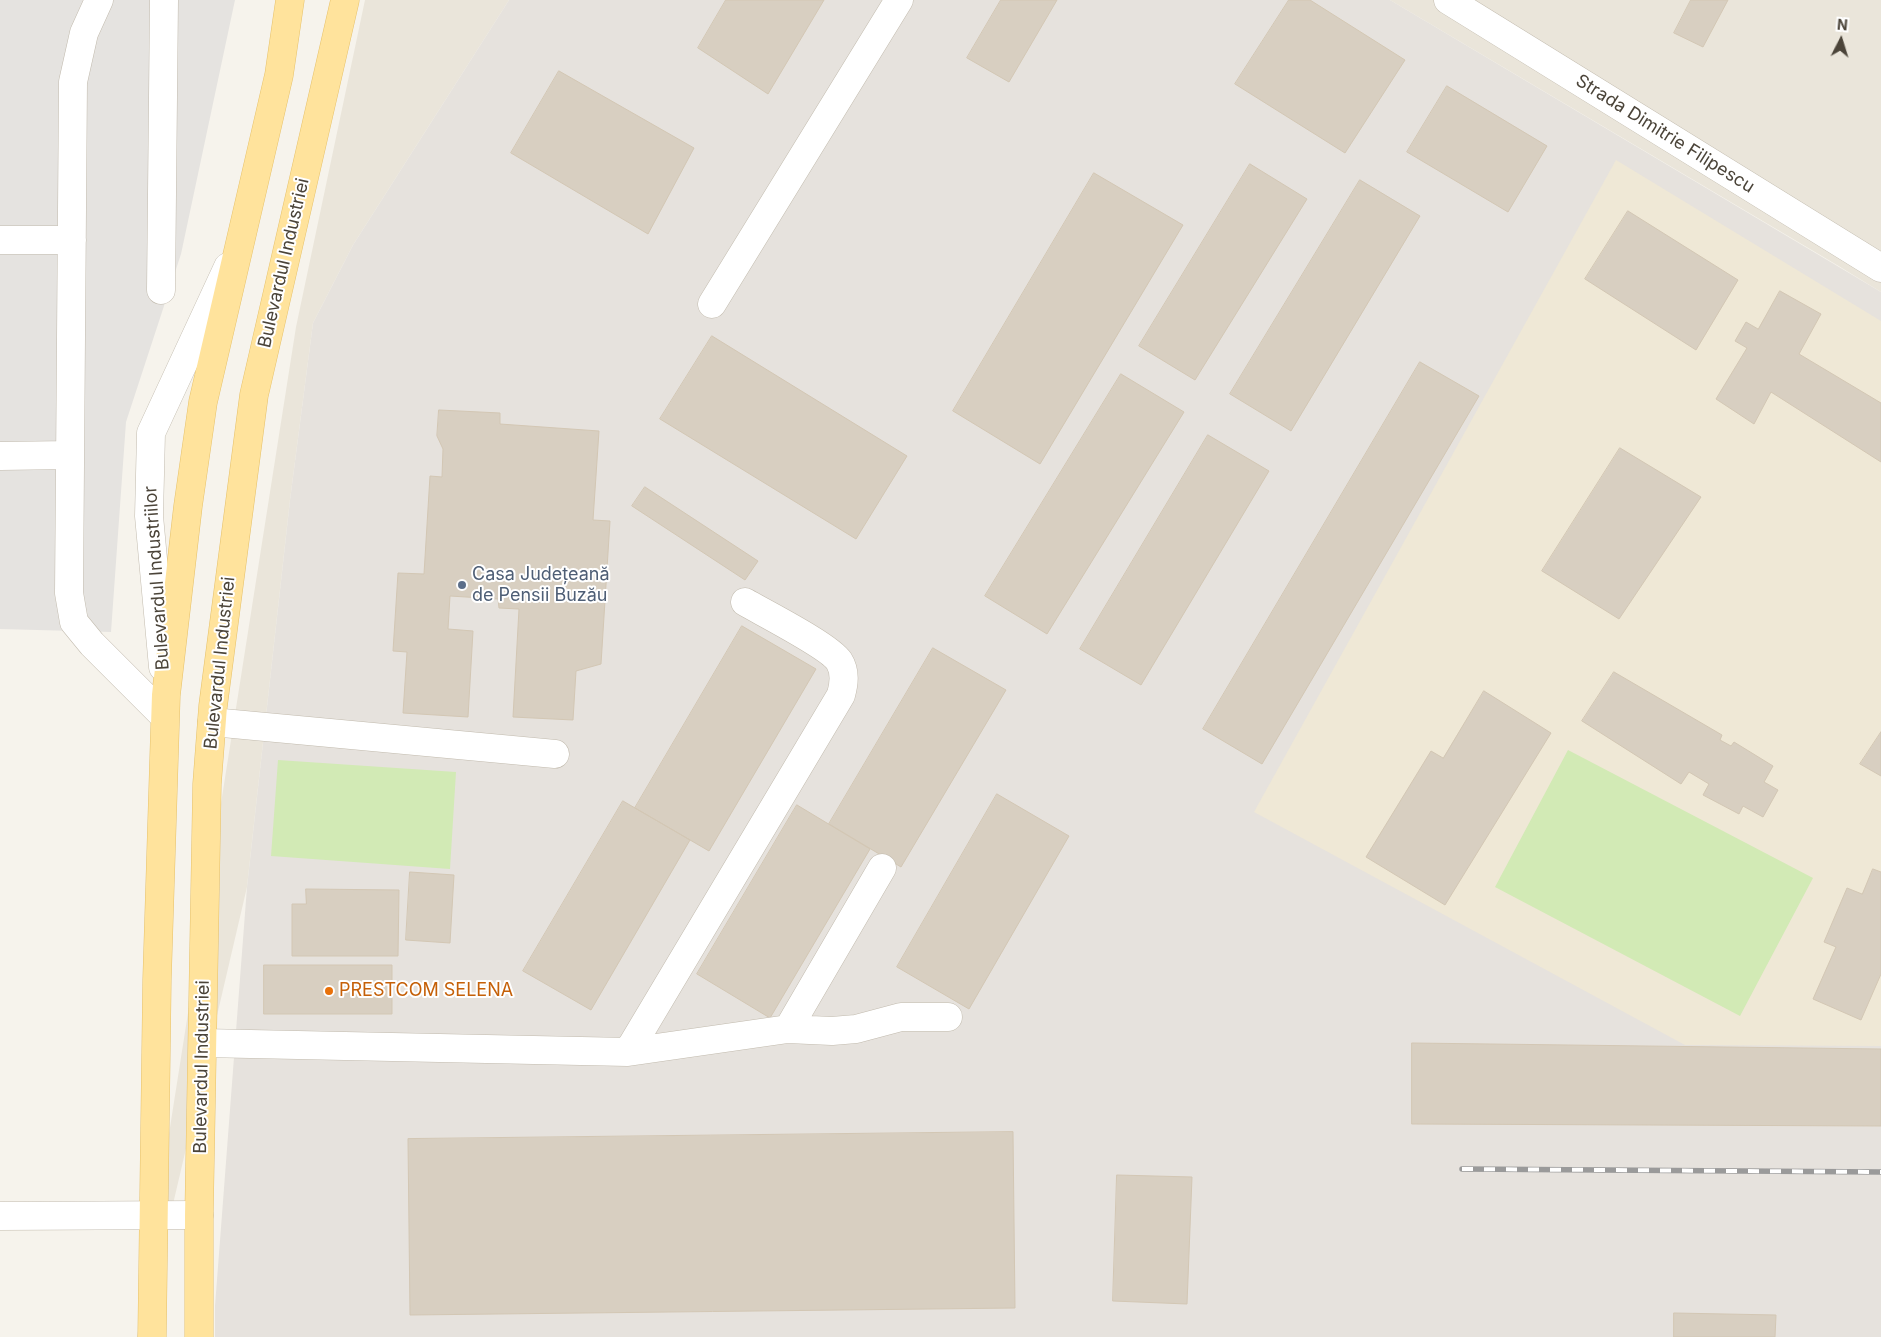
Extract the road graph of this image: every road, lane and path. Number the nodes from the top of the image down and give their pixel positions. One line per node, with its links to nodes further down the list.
1 (99, 0): 8 (street)
2 (164, 0): 11 (street)
3 (290, 0): 9 (main road)
4 (345, 0): 17 (main road, Bulevardul Industriei)
5 (899, 0): 12 (street)
6 (1448, 0): 10 (street, Strada Dimitrie Filipescu)
7 (0, 240): 8 (street)
8 (72, 240): 13 (street)
9 (240, 241): 16 (main road); 16 (street, Bulevardul Industriilor)
10 (1881, 268)
11 (160, 290)
12 (712, 304)
13 (69, 455): 14 (street); 16 (street)
14 (0, 456)
15 (745, 602): 23 (street)
16 (165, 705): 26 (main road)
17 (212, 722): 18 (street); 22 (main road, Bulevardul Industriei)
18 (555, 754)
19 (882, 868): 21 (street)
20 (948, 1017): 21 (street)
21 (788, 1029): 23 (street)
22 (203, 1043): 23 (street); 24 (main road, Bulevardul Industriei)
23 (628, 1052)
24 (199, 1215): 26 (street); 28 (main road, Bulevardul Industriei)
25 (0, 1216): 26 (street)
26 (153, 1216): 27 (main road)
27 (152, 1337)
28 (199, 1337)

